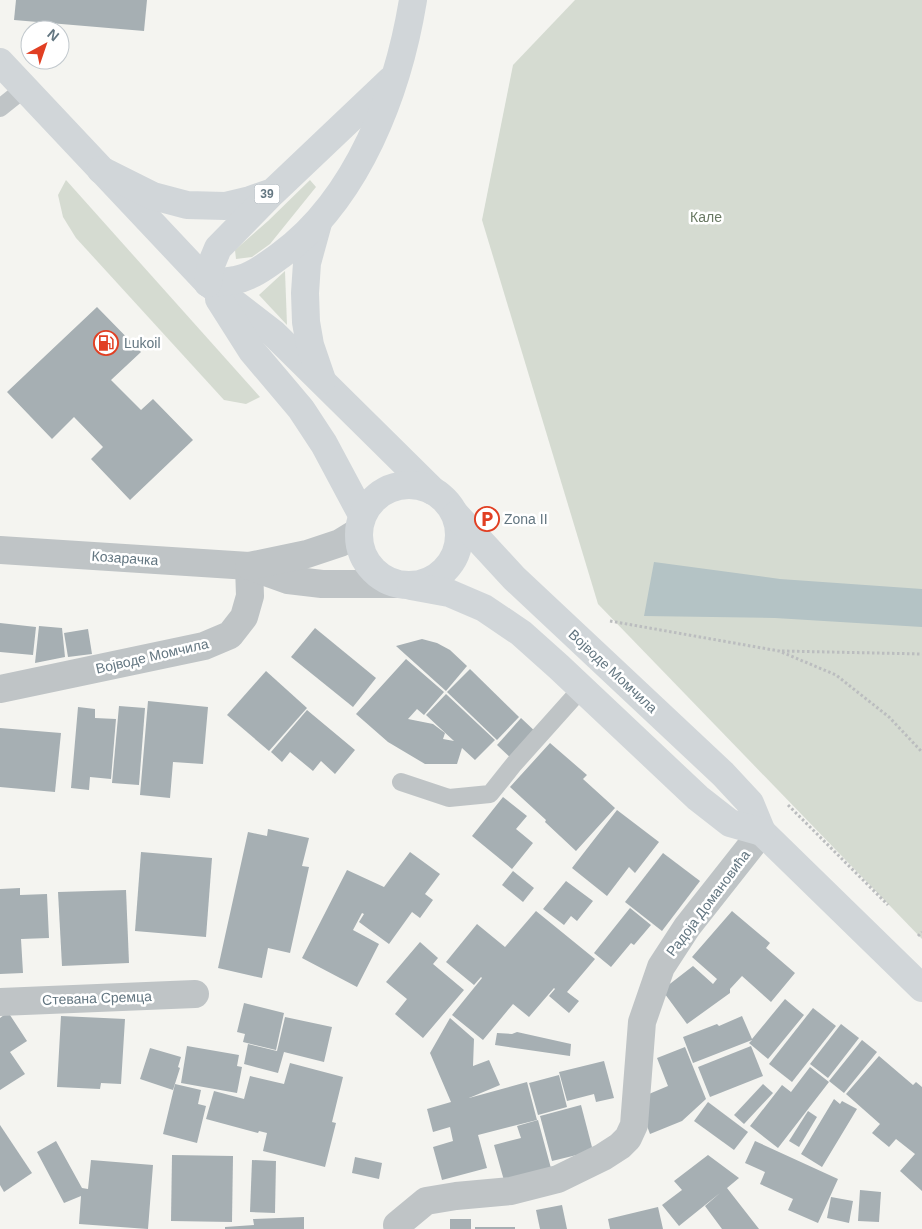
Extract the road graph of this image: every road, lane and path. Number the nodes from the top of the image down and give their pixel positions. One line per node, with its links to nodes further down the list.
1 (413, 0): 3 (main road)
2 (0, 62): 4 (main road, 39)
3 (396, 75): 7 (main road, 39); 8 (main road)
4 (25, 88): 5 (lane); 6 (main road, 39)
5 (0, 108)
6 (101, 170): 7 (main road, 39); 9 (main road, 39)
7 (273, 192): 9 (main road)
8 (318, 222): 9 (main road); 10 (main road)
9 (208, 283): 10 (main road); 13 (main road)
10 (322, 380): 11 (main road)
11 (433, 491): 12 (main road); 13 (main road)
12 (456, 515): 16 (main road); 24 (main road, Војводе Момчила)
13 (360, 523): 15 (street, Козарачка); 16 (main road)
14 (0, 550): 15 (street, Козарачка)
15 (249, 566): 16 (street, Козарачка); 21 (street, Војводе Момчила)
16 (404, 585): 20 (main road)
17 (604, 620): 18 (path)
18 (779, 651): 19 (path); 22 (path)
19 (922, 654)
20 (582, 688): 23 (lane); 24 (main road)
21 (0, 689)
22 (922, 752)
23 (401, 782)
24 (762, 832): 27 (main road, Војводе Момчила); 30 (street, Радоја Домановића)
25 (922, 932): 26 (path)
26 (918, 936)
27 (922, 988)
28 (195, 994): 29 (street, Стевана Сремца)
29 (0, 1002)
30 (397, 1225)

